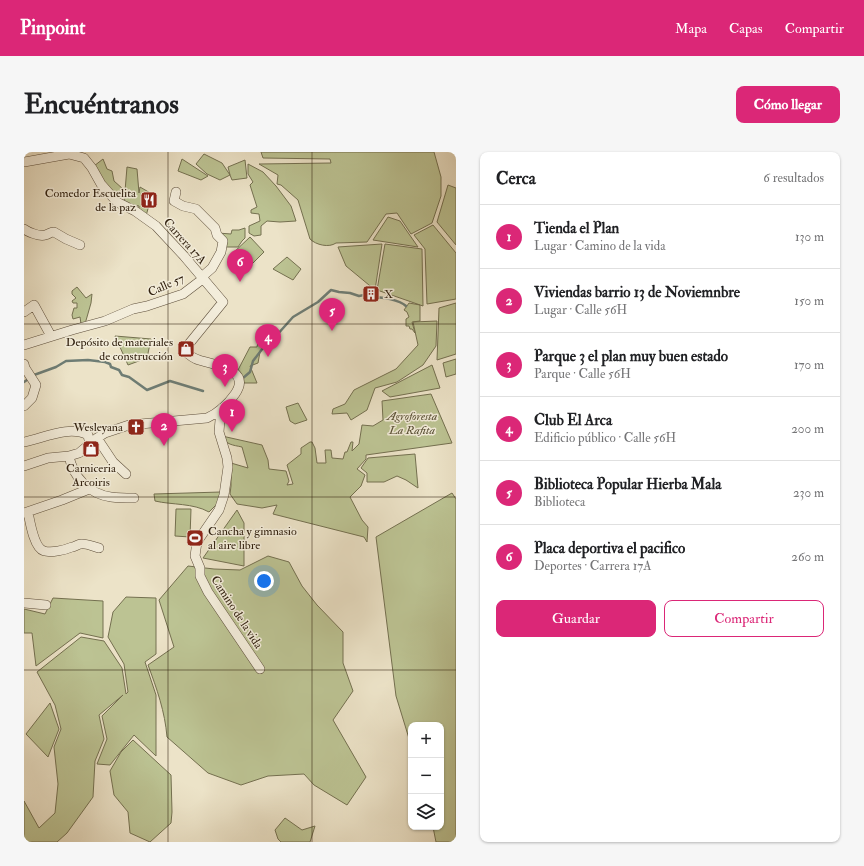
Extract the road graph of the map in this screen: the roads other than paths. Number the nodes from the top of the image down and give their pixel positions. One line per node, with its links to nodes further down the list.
1 (24, 162): 5 (street, Carrera 17A)
2 (176, 192): 5 (street, Calle 57)
3 (24, 229): 4 (street)
4 (80, 245)
5 (202, 278): 7 (street, Calle 57); 11 (street, Carrera 17A)
6 (24, 312): 7 (street)
7 (51, 336): 8 (street, Calle 57)
8 (24, 345)
9 (24, 364): 10 (street)
10 (24, 406)
11 (222, 408): 12 (street); 24 (street, Camino de la vida)
12 (97, 438): 14 (street); 17 (street)
13 (24, 442): 14 (street)
14 (90, 445): 15 (street)
15 (69, 456): 16 (street); 18 (street)
16 (24, 466)
17 (126, 474)
18 (89, 489): 19 (street); 20 (street)
19 (134, 498)
20 (26, 512): 21 (street)
21 (99, 548)
22 (24, 603): 23 (street)
23 (46, 605)
24 (260, 669)

